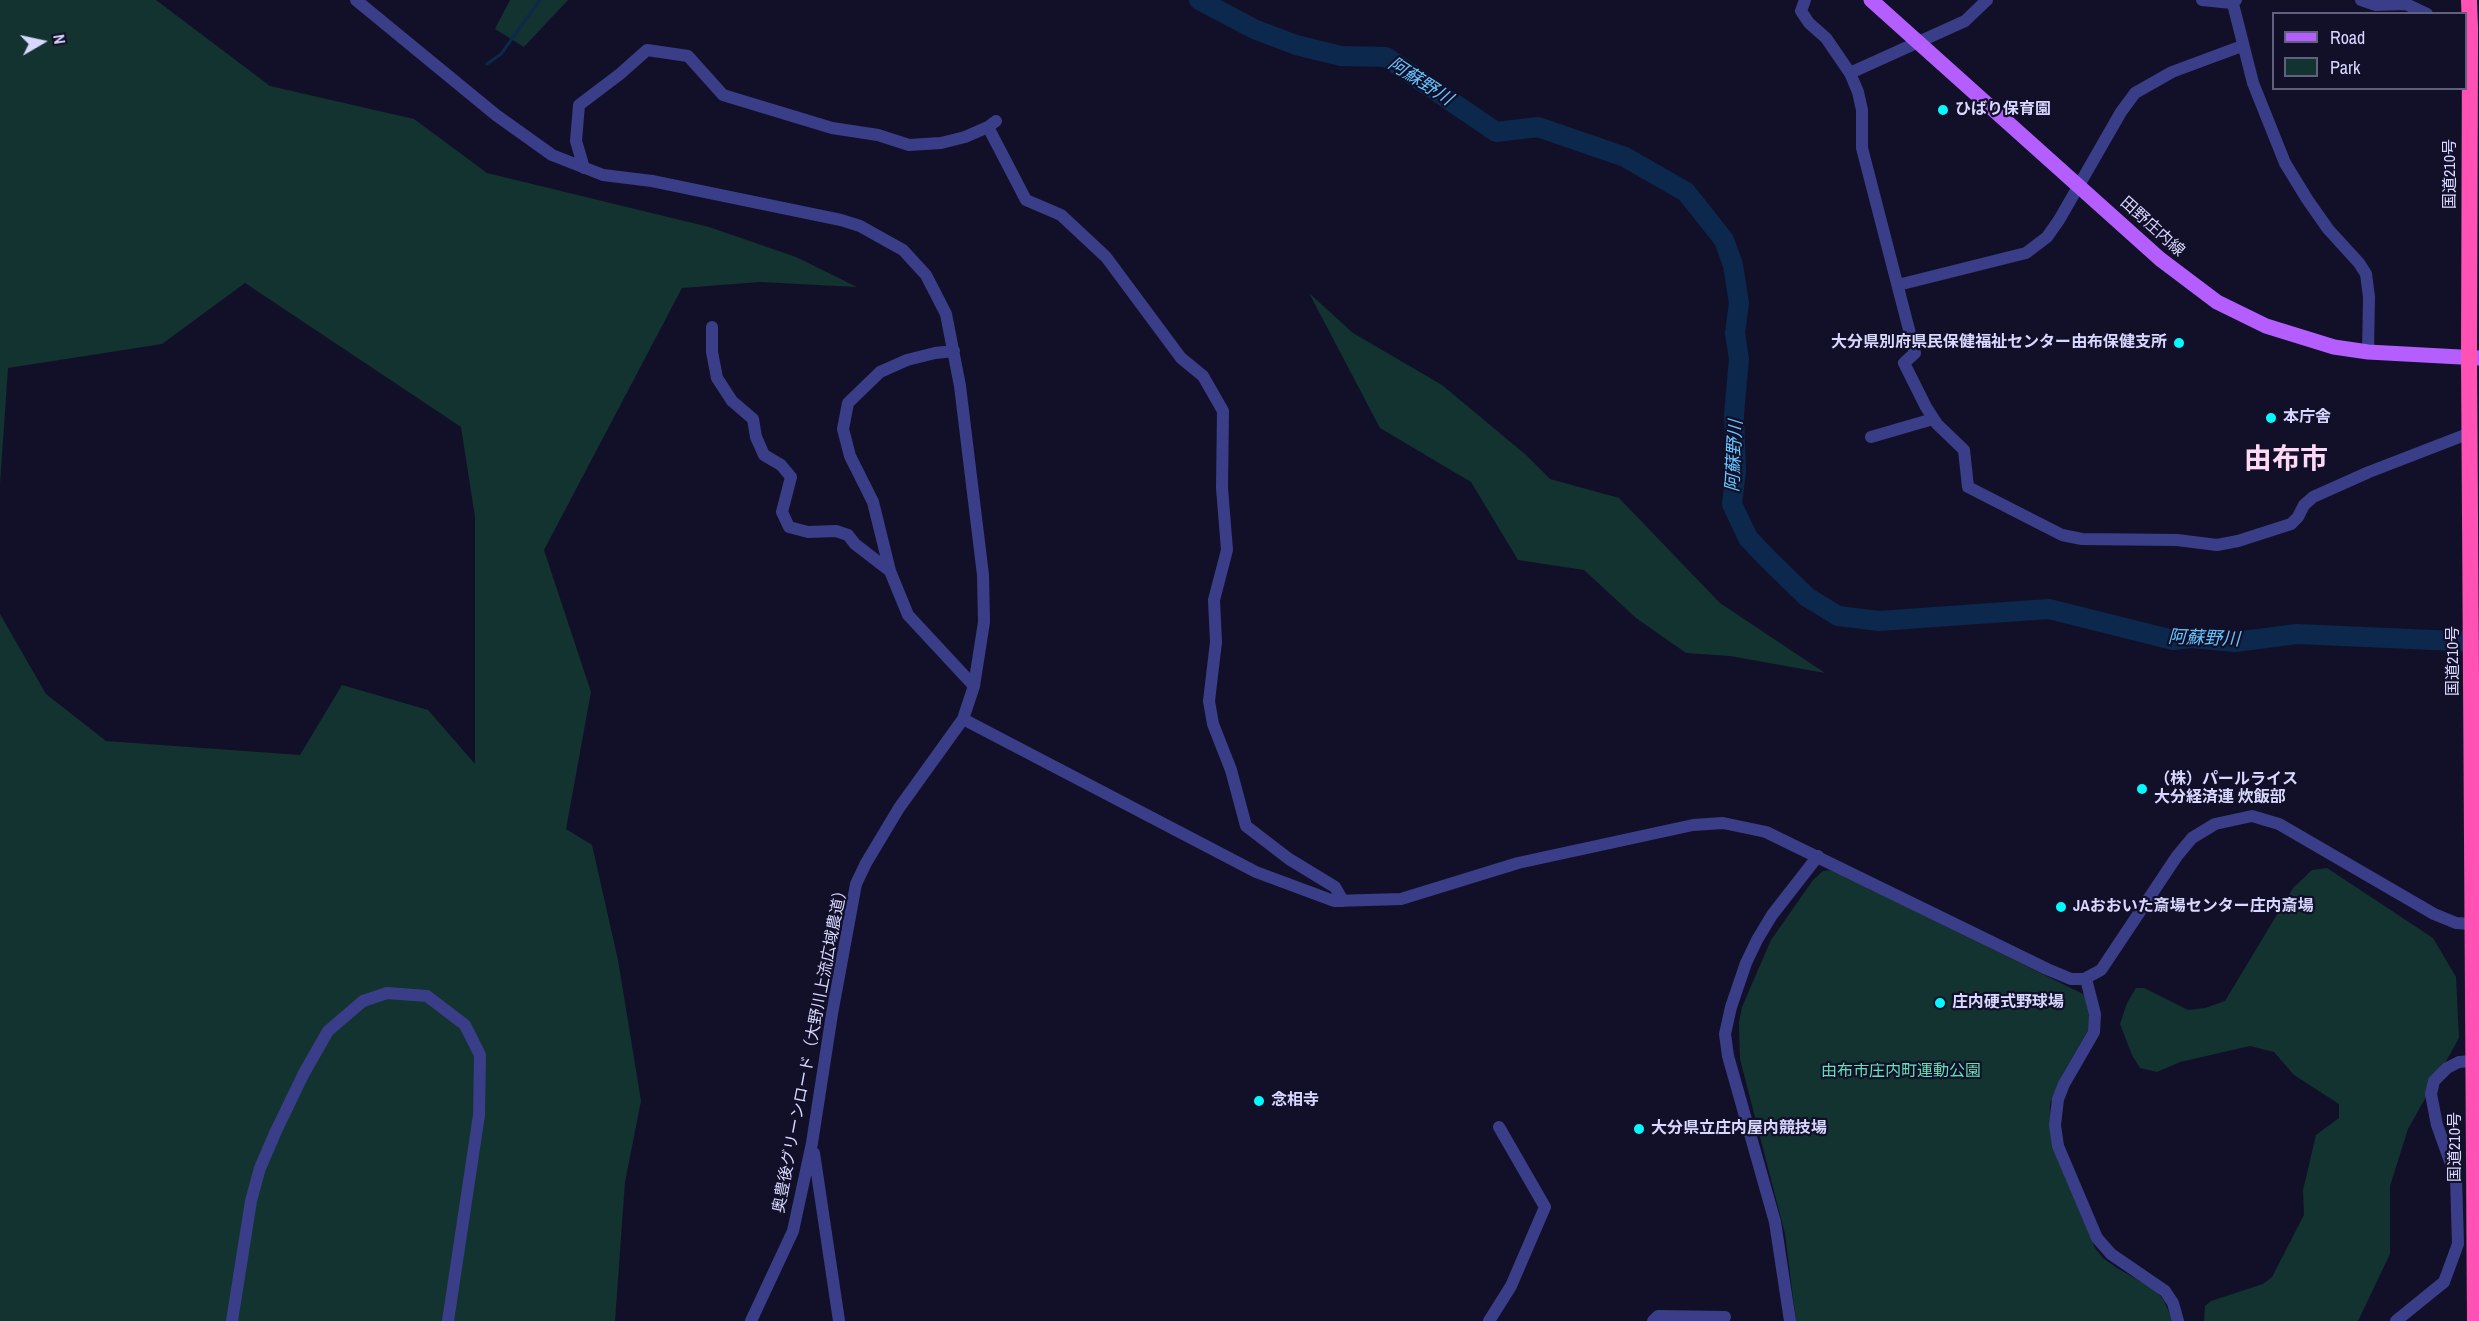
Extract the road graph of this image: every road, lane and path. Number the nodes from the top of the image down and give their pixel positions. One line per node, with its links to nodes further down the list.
1 (356, 0): 14 (street, 奥豊後グリーンロード（大野川上流広域農道）)
2 (1805, 0): 13 (street)
3 (1871, 0): 11 (main road, 田野庄内線)
4 (1987, 0): 11 (street)
5 (2202, 0): 8 (street)
6 (2361, 0): 9 (street)
7 (2469, 0): 10 (highway, 国道210号)
8 (2233, 1): 12 (street)
9 (2423, 12)
10 (2471, 36): 17 (highway, 国道210号)
11 (1919, 43): 13 (street); 15 (main road, 田野庄内線)
12 (2242, 46): 15 (street); 20 (street)
13 (1850, 73): 16 (street)
14 (584, 168): 19 (street, 奥豊後グリーンロード（大野川上流広域農道）); 32 (street)
15 (2080, 186): 16 (street); 20 (main road, 田野庄内線)
16 (1898, 285): 24 (street)
17 (2474, 310): 21 (highway, 国道210号)
18 (712, 327): 27 (street)
19 (954, 351): 27 (street); 28 (street, 奥豊後グリーンロード（大野川上流広域農道）)
20 (2368, 352): 21 (main road, 田野庄内線)
21 (2474, 358): 22 (highway, 国道210号)
22 (2469, 396): 23 (street); 25 (highway, 国道210号)
23 (2479, 416)
24 (1933, 419): 25 (street); 26 (street)
25 (2469, 433): 31 (highway, 国道210号)
26 (1871, 436)
27 (891, 572): 28 (street)
28 (974, 686): 29 (street, 奥豊後グリーンロード（大野川上流広域農道）)
29 (963, 719): 32 (street); 38 (street, 奥豊後グリーンロード（大野川上流広域農道）)
30 (1818, 856): 32 (street); 34 (street); 46 (street)
31 (2476, 863): 33 (highway, 国道210号)
32 (1343, 901)
33 (2472, 924): 34 (street); 35 (highway, 国道210号)
34 (2086, 979): 47 (street)
35 (2473, 1061): 36 (highway, 国道210号); 48 (street)
36 (2476, 1087): 49 (highway, 国道210号)
37 (1499, 1127): 44 (street)
38 (812, 1143): 42 (street, 奥豊後グリーンロード（大野川上流広域農道）); 43 (street)
39 (1725, 1317): 45 (street)
40 (232, 1321): 41 (street)
41 (448, 1321)
42 (751, 1321)
43 (839, 1321)
44 (1489, 1321)
45 (1653, 1321)
46 (1790, 1321)
47 (2178, 1321)
48 (2396, 1321)
49 (2475, 1321)

